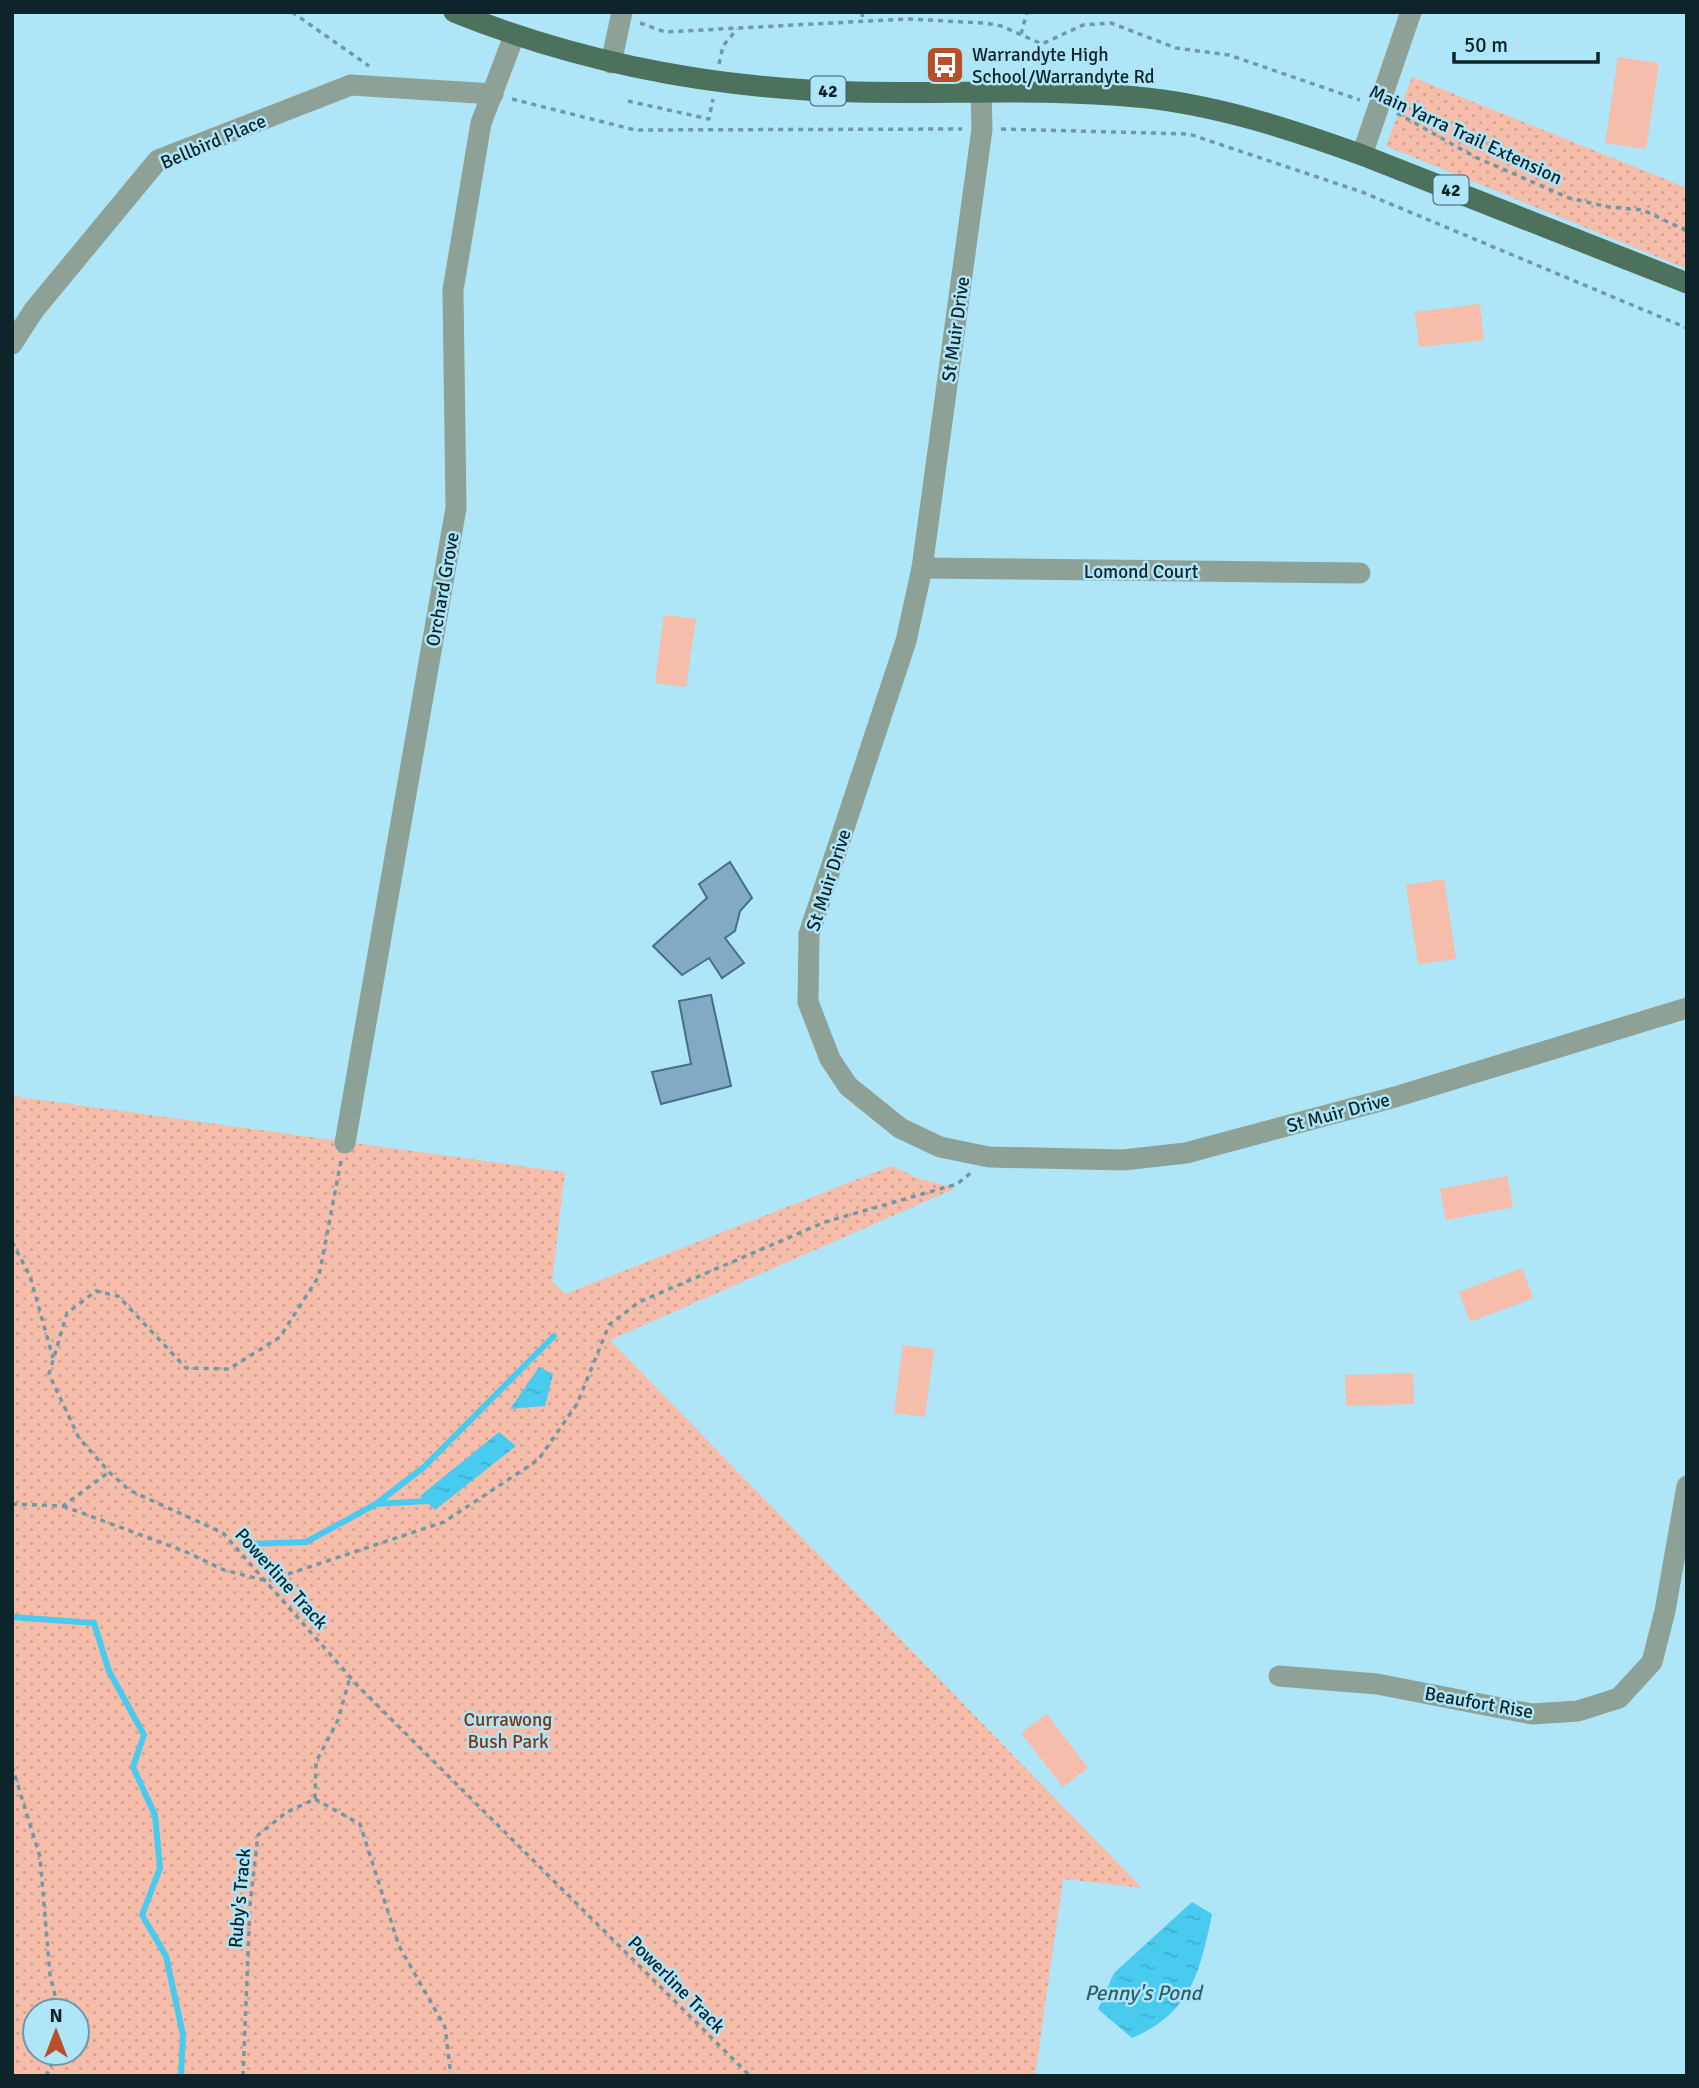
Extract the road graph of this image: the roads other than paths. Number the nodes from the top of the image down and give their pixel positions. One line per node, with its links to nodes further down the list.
1 (454, 12): 4 (main road, 42)
2 (1411, 12): 8 (street)
3 (622, 14): 5 (street)
4 (514, 36): 5 (main road, 42); 7 (street, Orchard Grove)
5 (611, 63): 6 (main road, 42)
6 (981, 93): 8 (main road, 42); 13 (street, St Muir Drive)
7 (493, 94): 11 (street, Bellbird Place); 16 (street, Orchard Grove)
8 (1362, 155): 9 (main road, 42)
9 (1687, 284)
10 (12, 309): 11 (street)
11 (34, 310): 12 (street, Bellbird Place)
12 (12, 344)
13 (922, 568): 14 (street, Lomond Court); 15 (street, St Muir Drive)
14 (1360, 573)
15 (1687, 1009)
16 (345, 1143)
17 (1687, 1486): 18 (street, Beaufort Rise)
18 (1279, 1676)

